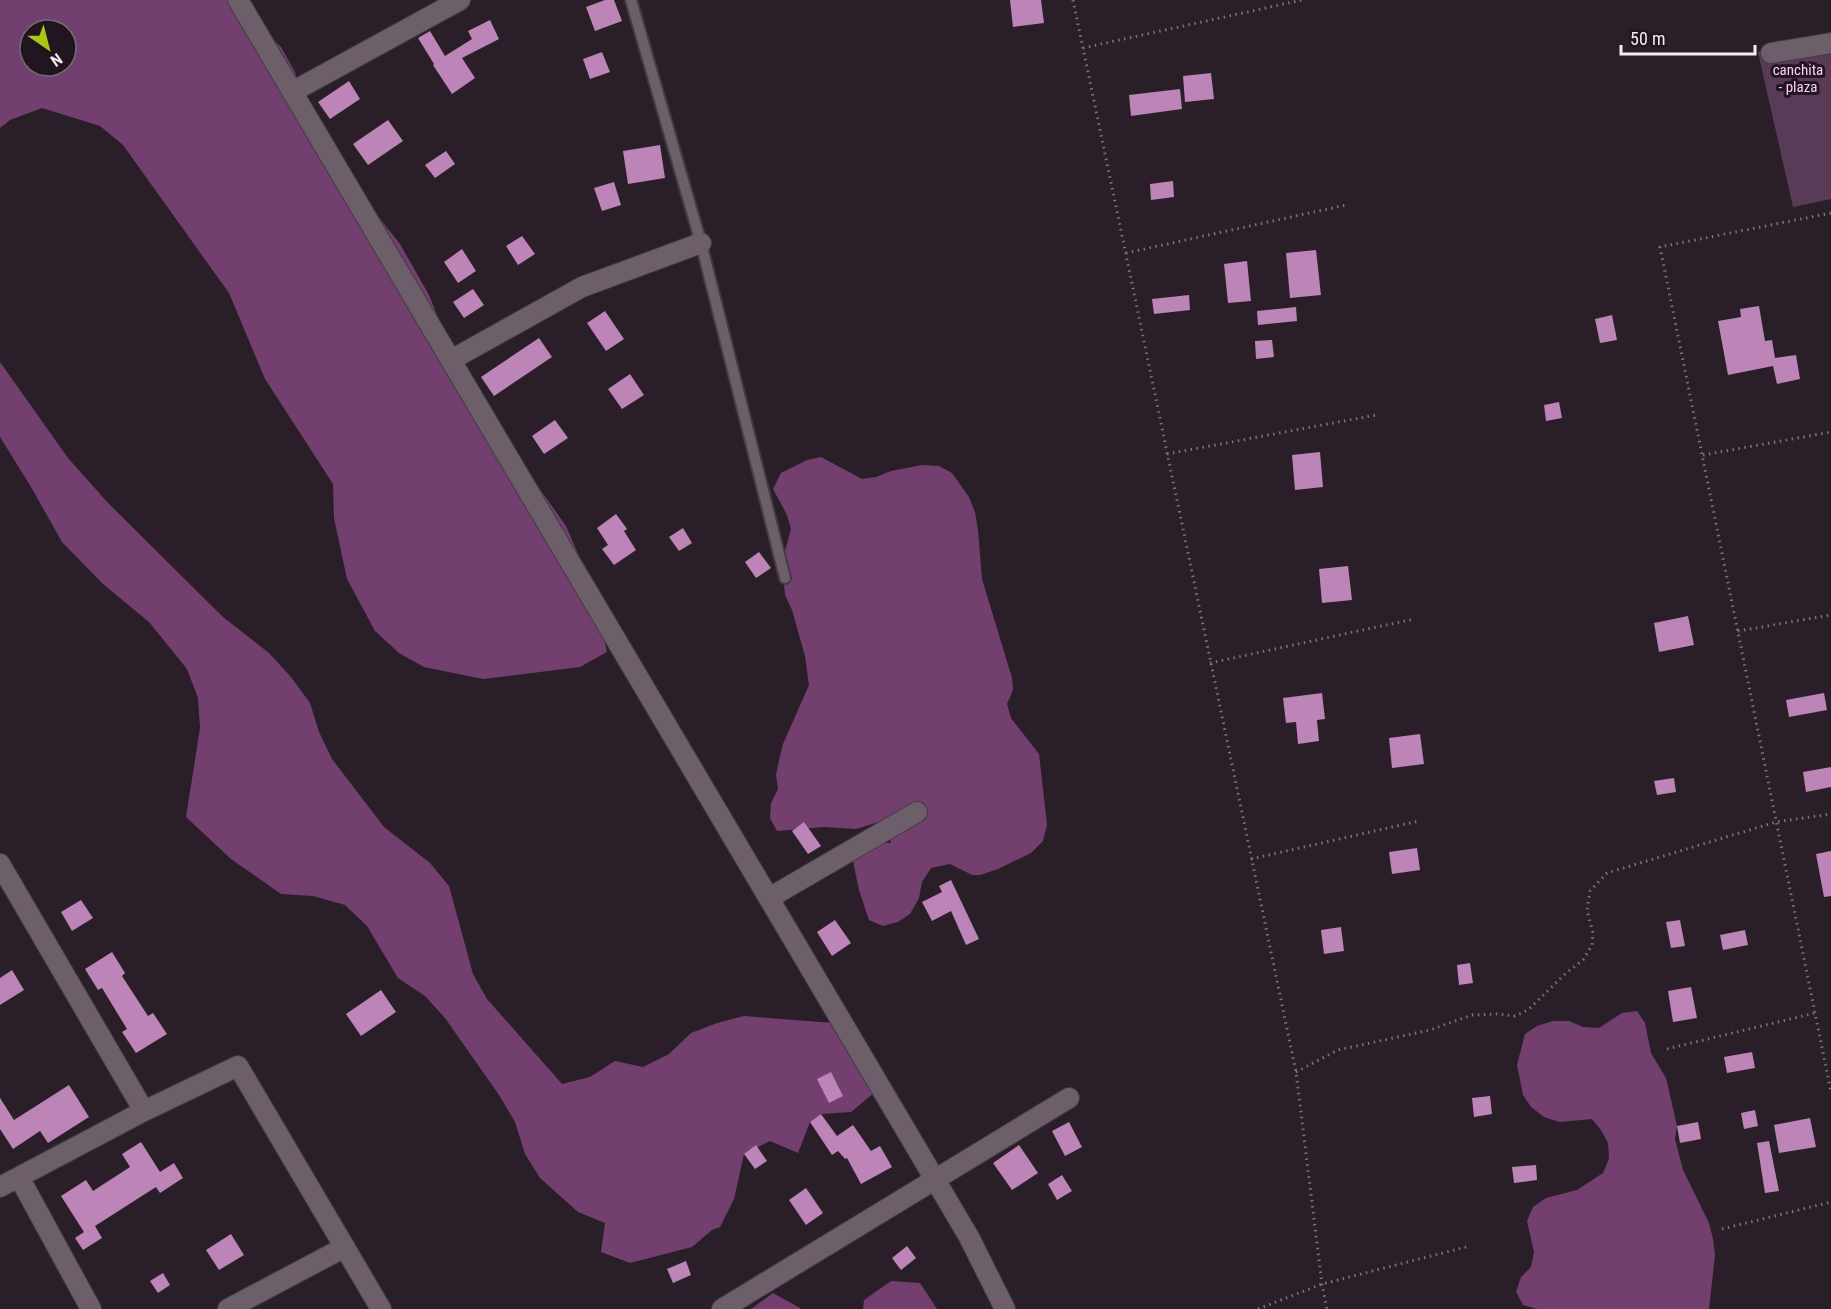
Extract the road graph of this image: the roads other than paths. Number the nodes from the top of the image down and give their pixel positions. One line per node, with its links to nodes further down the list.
1 (237, 0): 6 (street)
2 (460, 0): 6 (street)
3 (631, 0): 7 (lane)
4 (1831, 43): 5 (street)
5 (1771, 53)
6 (292, 92): 8 (street)
7 (701, 243): 8 (street); 9 (lane)
8 (451, 360): 12 (street)
9 (785, 578)
10 (917, 812): 12 (street)
11 (0, 864): 14 (street)
12 (769, 898): 16 (street)
13 (1069, 1098): 16 (street)
14 (144, 1111): 15 (street); 18 (street)
15 (19, 1177): 17 (street); 19 (street)
16 (935, 1179): 22 (street); 23 (street)
17 (0, 1187)
18 (345, 1247): 20 (street); 21 (street)
19 (91, 1309)
20 (228, 1309)
21 (381, 1309)
22 (722, 1309)
23 (1005, 1309)

